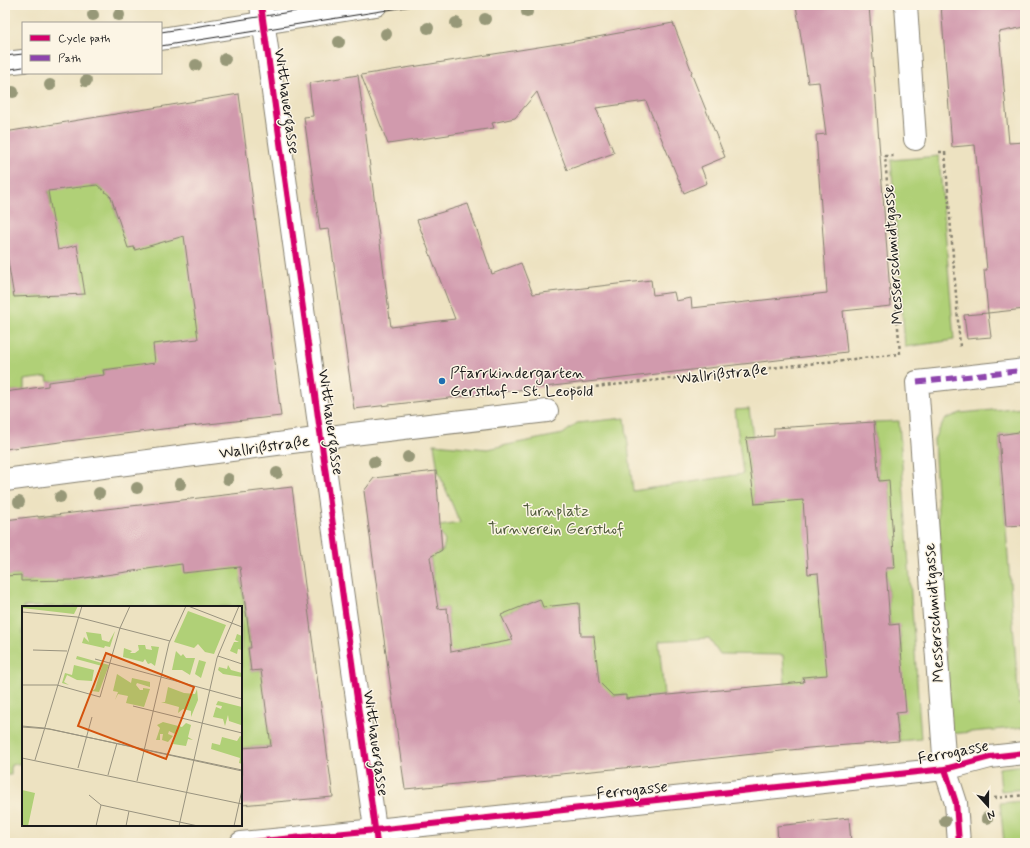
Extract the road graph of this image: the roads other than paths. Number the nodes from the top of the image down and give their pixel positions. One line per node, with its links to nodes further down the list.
1 (376, 5): 3 (street)
2 (906, 5): 7 (street)
3 (262, 14): 4 (street); 10 (street, Witthauergasse)
4 (162, 39)
5 (22, 61): 6 (street)
6 (5, 63)
7 (914, 139)
8 (1025, 370): 13 (street, Messerschmidtgasse)
9 (548, 411): 10 (street, Wallrißstraße)
10 (321, 438): 11 (street, Wallrißstraße); 14 (street, Witthauergasse)
11 (5, 480)
12 (1025, 753): 13 (street, Ferrogasse)
13 (945, 769): 14 (street, Ferrogasse); 16 (street, Messerschmidtgasse)
14 (377, 836): 15 (street, Ferrogasse)
15 (241, 843)
16 (959, 843)

